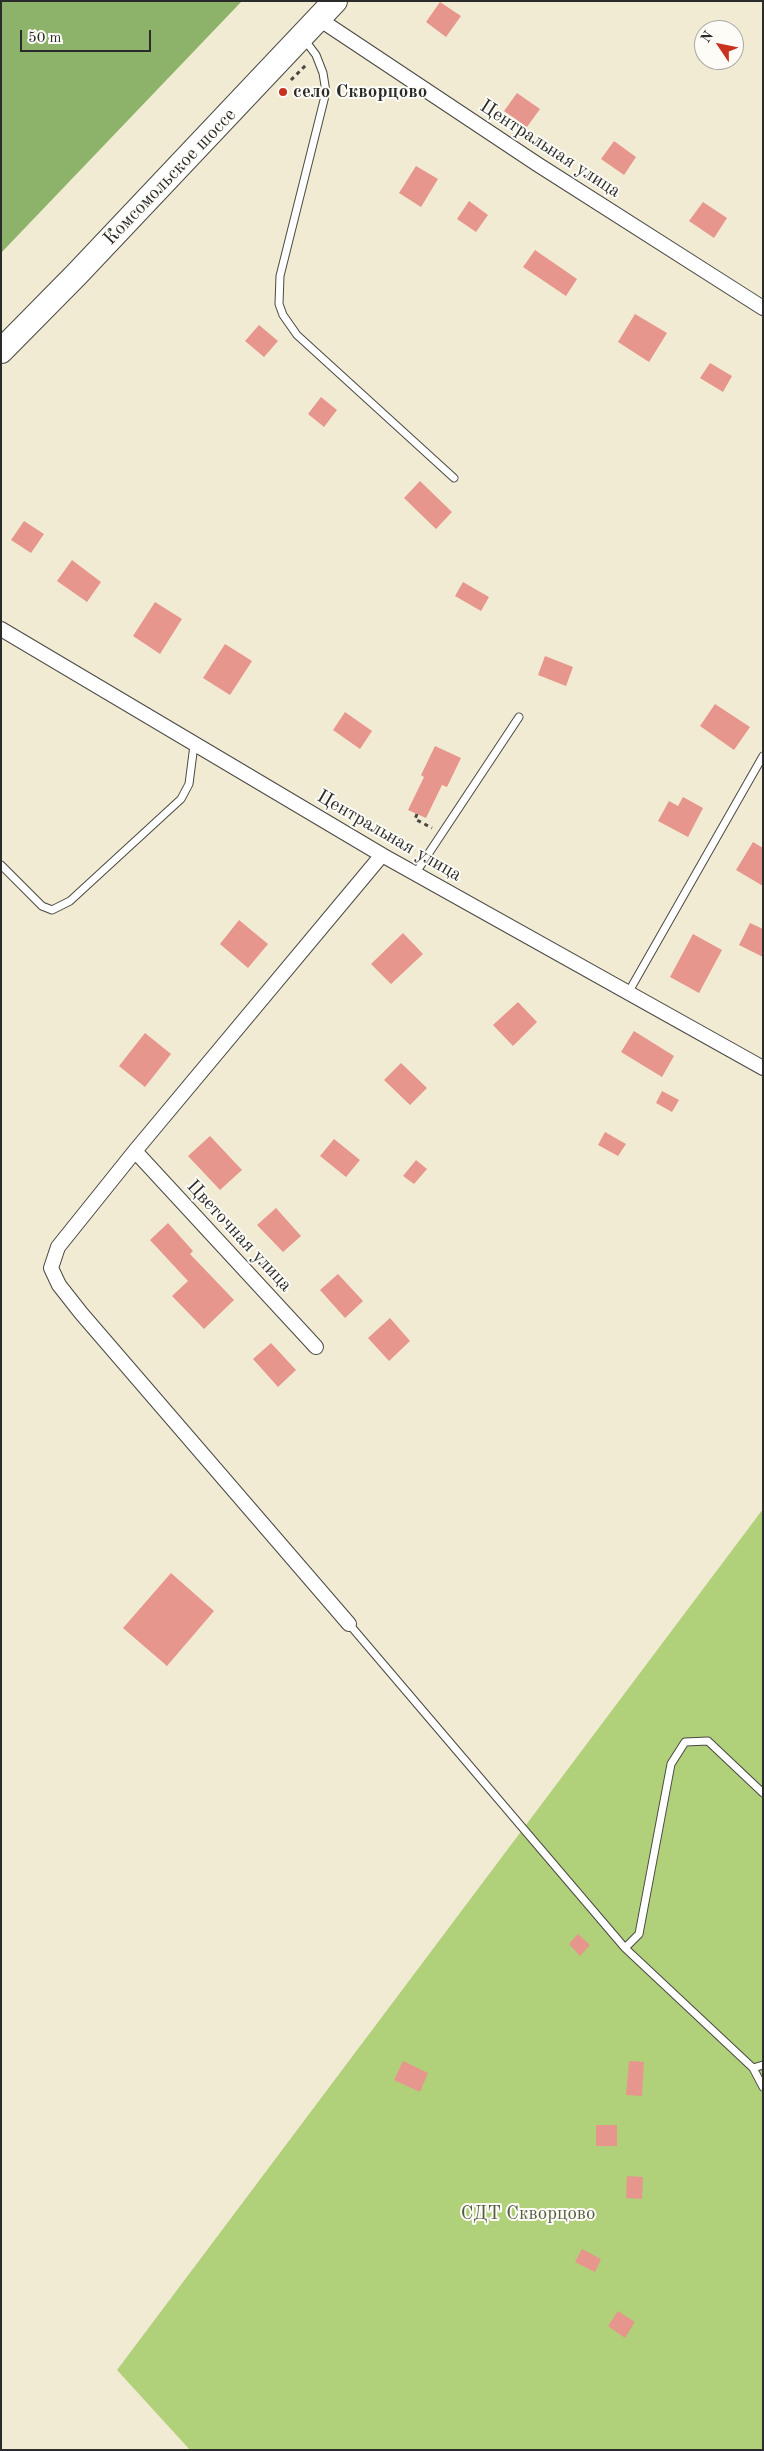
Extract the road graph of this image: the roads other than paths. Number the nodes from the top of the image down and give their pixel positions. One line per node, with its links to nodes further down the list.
1 (335, 1): 2 (highway, Комсомольское шоссе)
2 (318, 19): 3 (highway, Комсомольское шоссе); 4 (street, Центральная улица)
3 (302, 37): 5 (highway, Комсомольское шоссе); 6 (lane)
4 (763, 308)
5 (1, 350)
6 (454, 478)
7 (1, 629): 9 (street, Центральная улица)
8 (519, 717): 13 (lane)
9 (194, 744): 11 (street, Центральная улица); 12 (lane)
10 (763, 756): 14 (lane)
11 (382, 855): 13 (street, Центральная улица); 16 (street)
12 (1, 865)
13 (415, 874): 14 (street, Центральная улица)
14 (628, 993): 15 (street, Центральная улица)
15 (763, 1068)
16 (135, 1150): 17 (street, Цветочная улица); 18 (street)
17 (316, 1347)
18 (349, 1624): 20 (lane)
19 (763, 1794): 20 (lane)
20 (625, 1948): 22 (lane)
21 (763, 2065): 22 (lane)
22 (752, 2068): 23 (lane)
23 (763, 2087)

